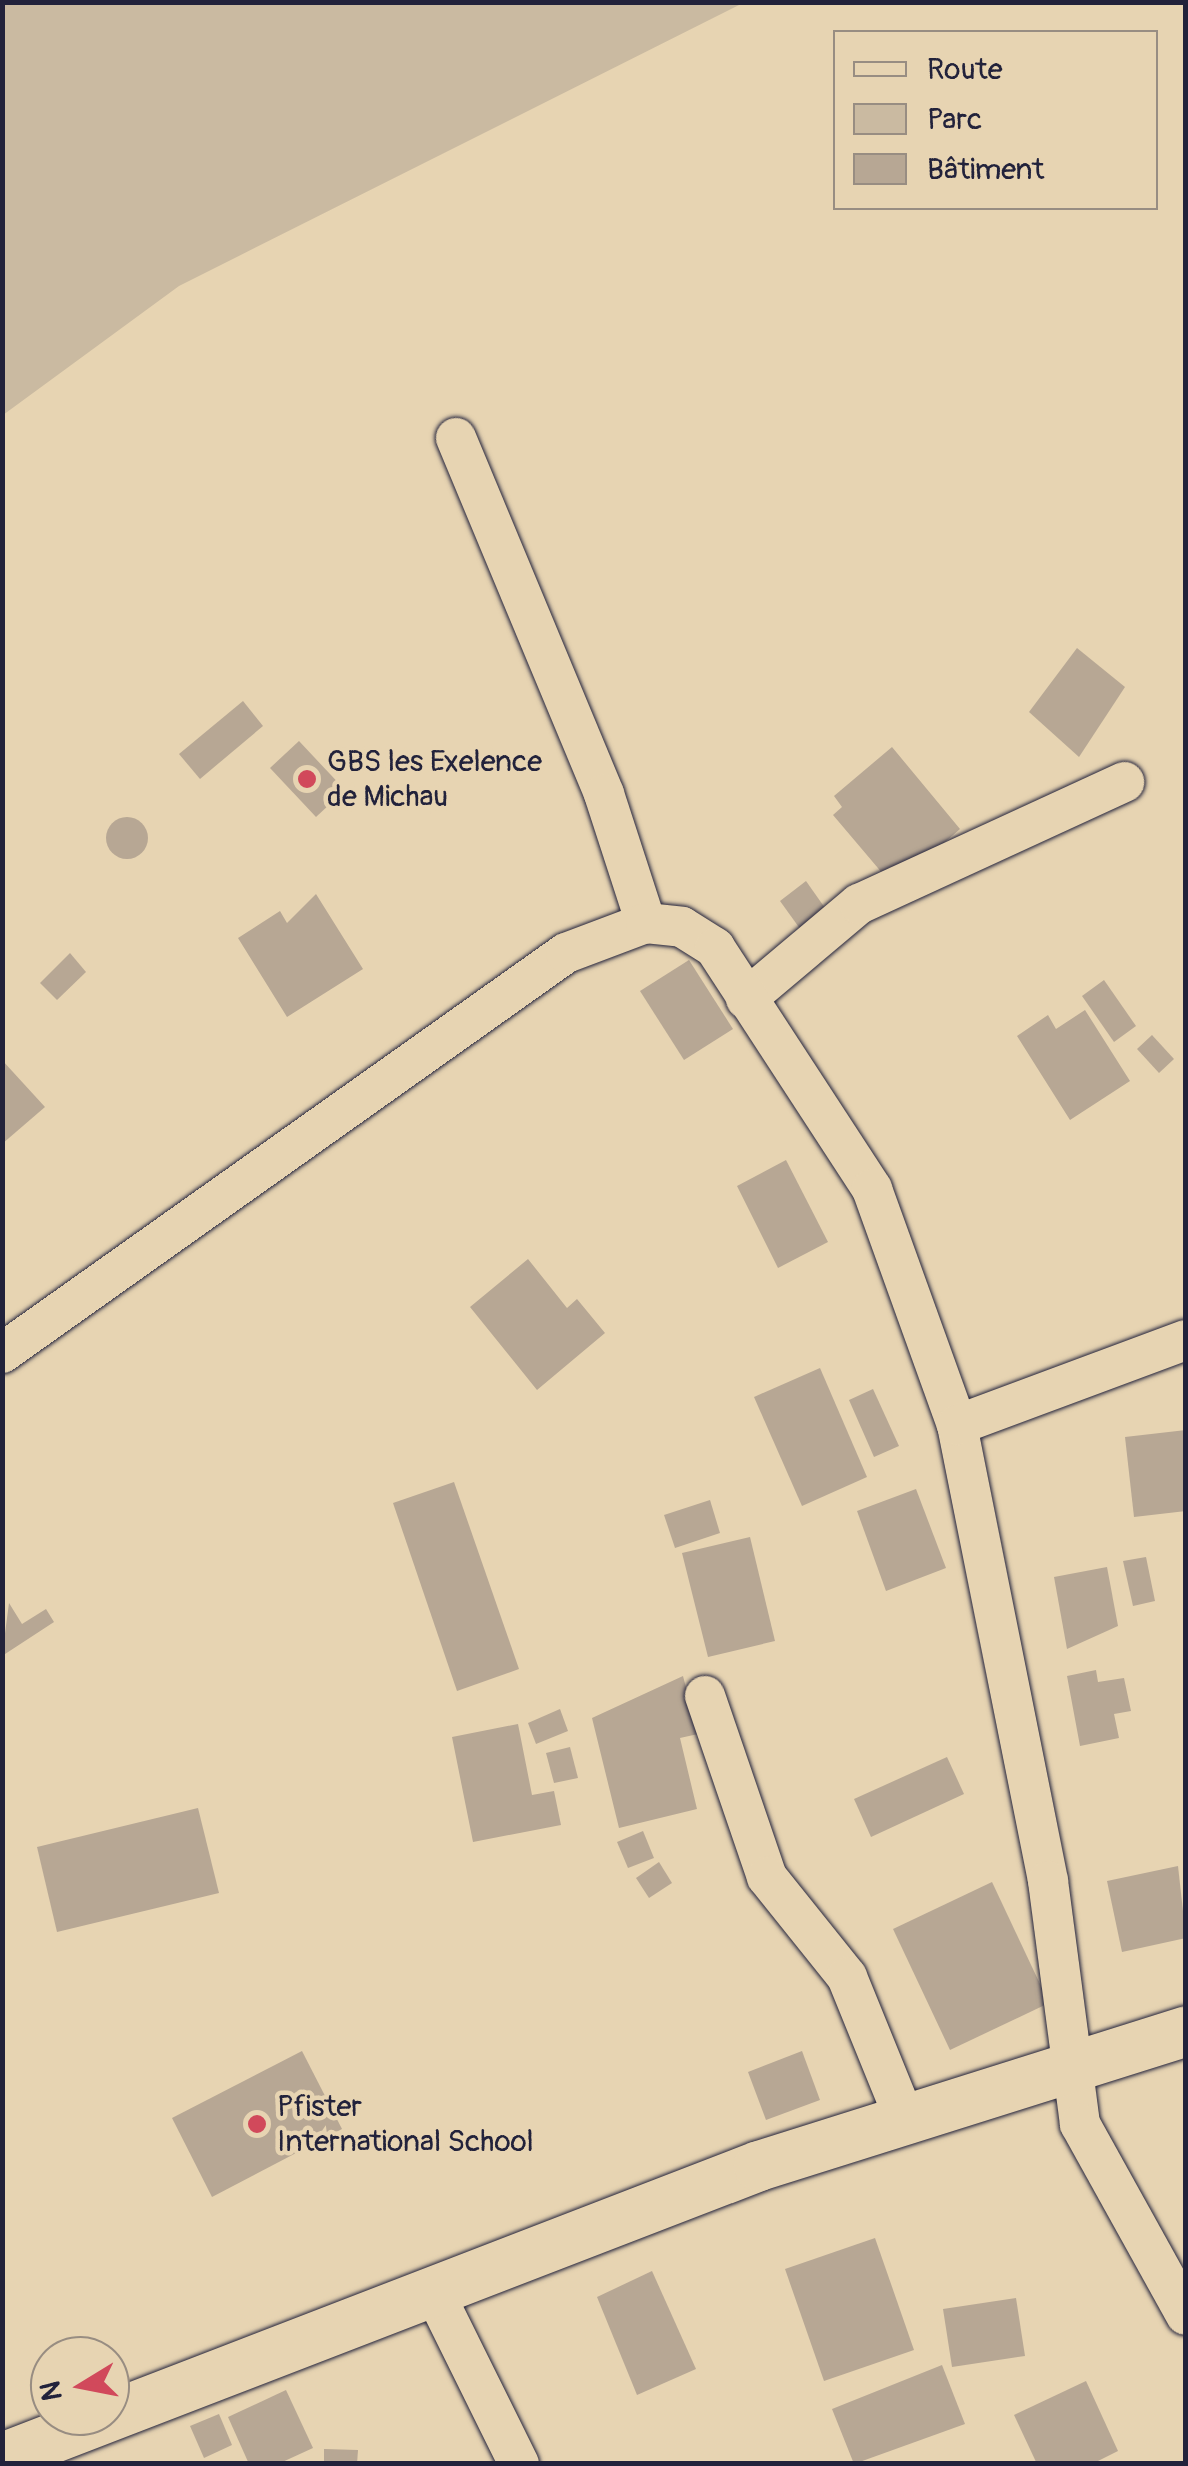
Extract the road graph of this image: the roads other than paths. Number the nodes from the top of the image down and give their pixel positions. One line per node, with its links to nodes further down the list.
1 (456, 438): 3 (street)
2 (1124, 782): 4 (street)
3 (646, 923): 4 (street); 6 (street)
4 (746, 999): 7 (street)
5 (1186, 1340): 7 (street)
6 (2, 1353)
7 (957, 1425): 10 (street)
8 (705, 1696): 11 (street)
9 (1186, 2030): 10 (street)
10 (1076, 2064): 11 (street); 13 (street)
11 (903, 2115): 12 (street)
12 (433, 2290): 14 (street); 15 (street)
13 (1186, 2316)
14 (2, 2458)
15 (520, 2464)

